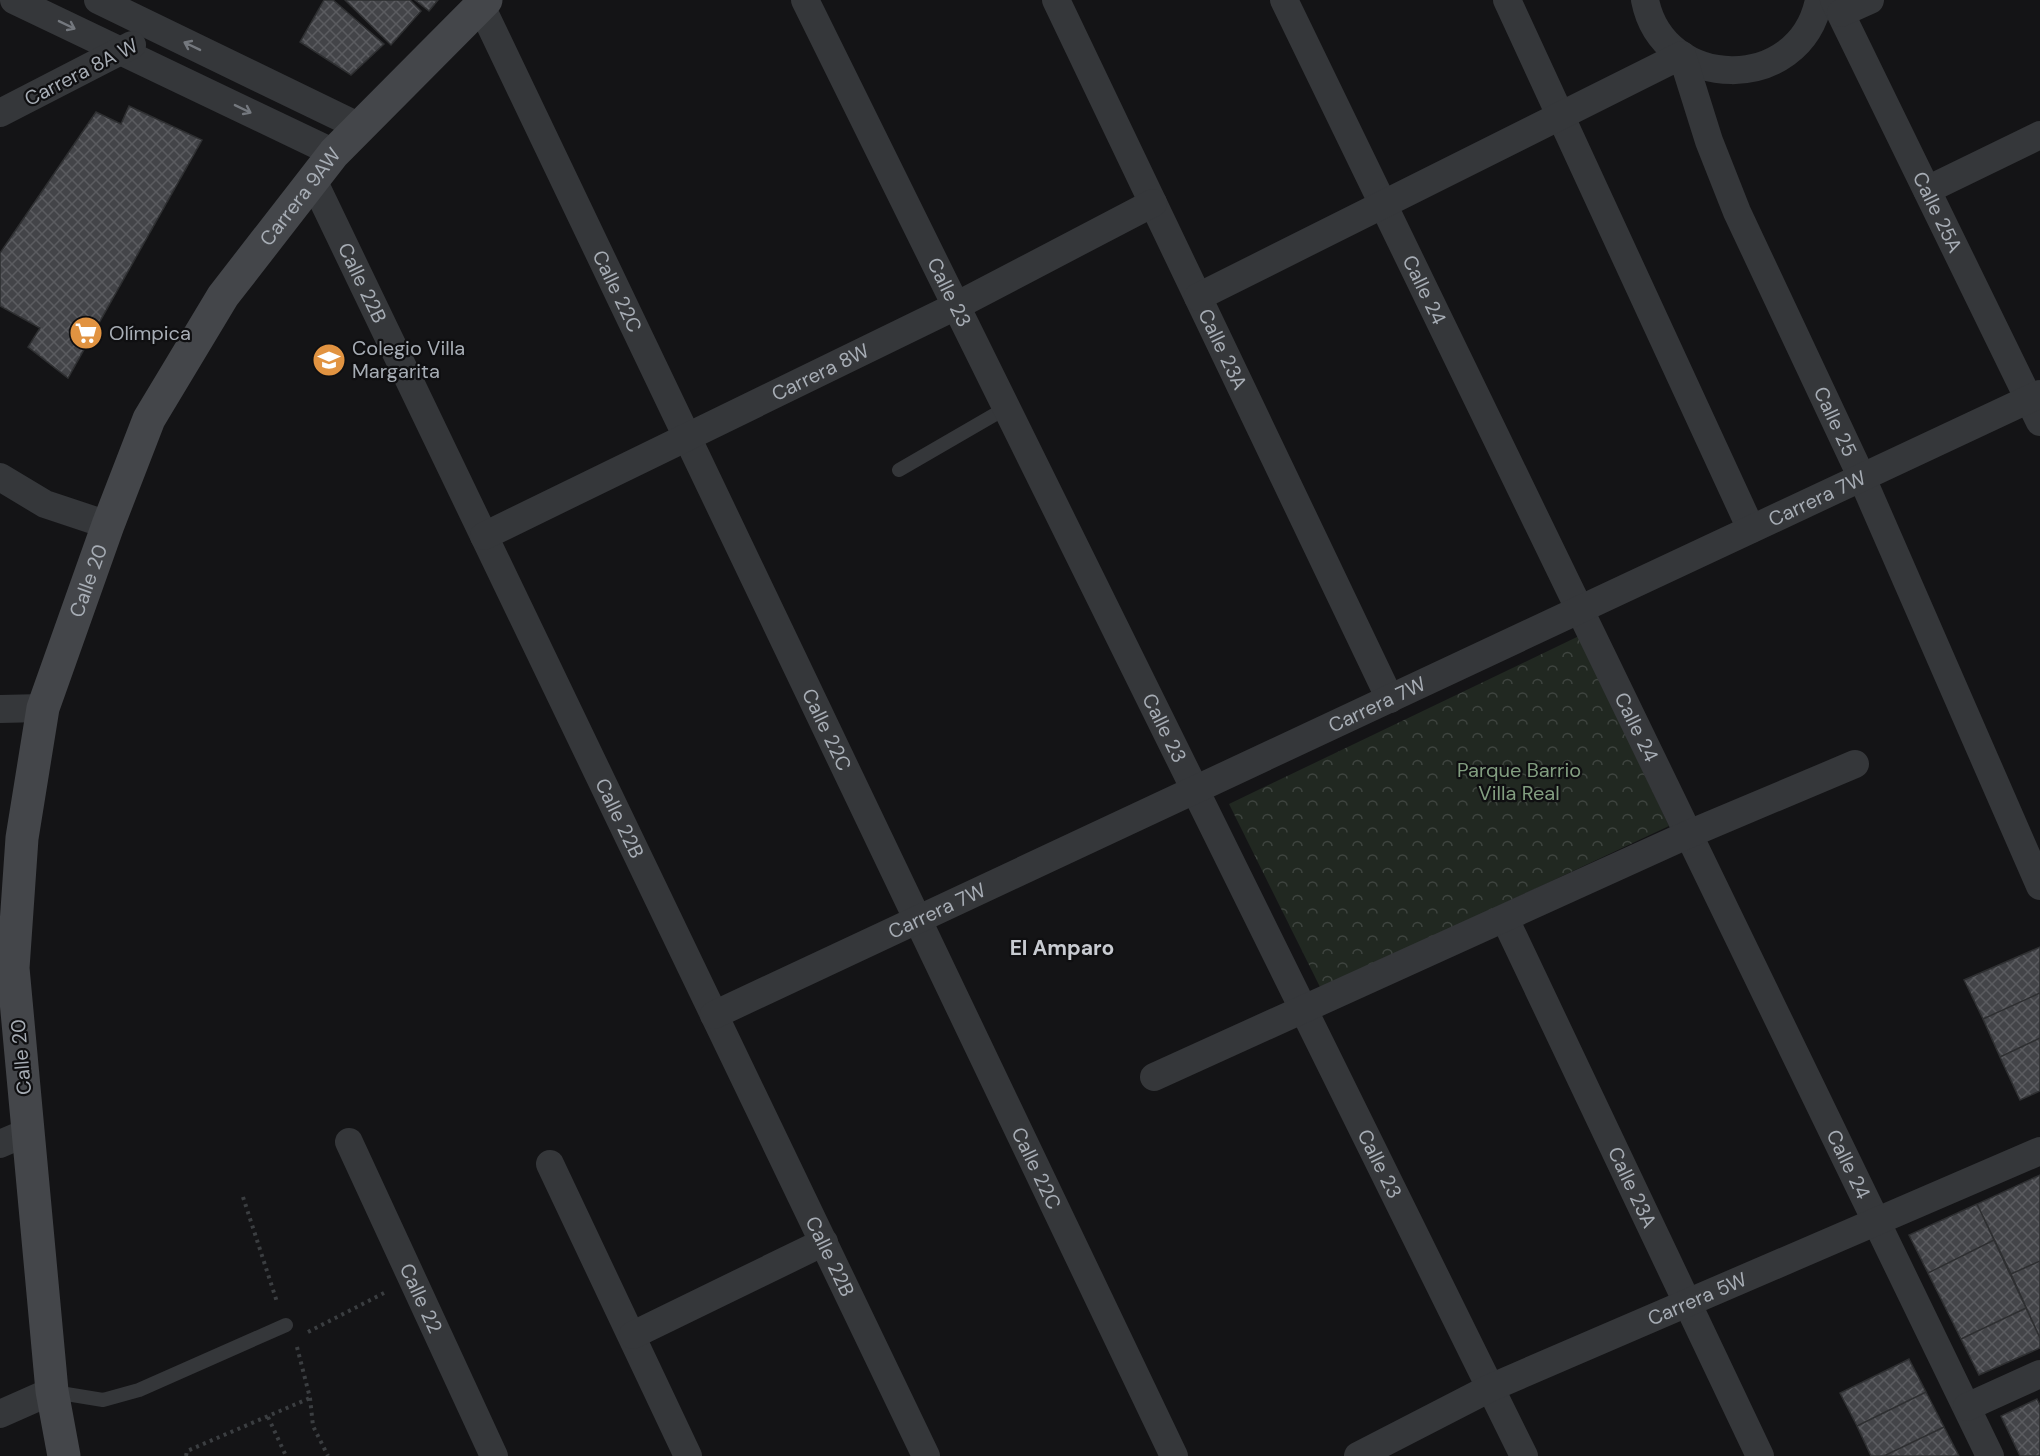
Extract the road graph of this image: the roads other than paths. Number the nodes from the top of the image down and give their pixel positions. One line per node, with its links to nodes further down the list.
1 (14, 0): 12 (street, one-way to 12)
2 (98, 0): 11 (street)
3 (805, 0): 24 (street, Calle 23)
4 (1056, 0): 21 (street, Calle 23A)
5 (1284, 0): 22 (street, Calle 24)
6 (1507, 0): 15 (street)
7 (1645, 0): 13 (street)
8 (1870, 0): 10 (street)
9 (483, 3): 16 (main road, Carrera 9AW); 28 (street, Calle 22C)
10 (1832, 4): 13 (street); 20 (street, Calle 25A)
11 (161, 31): 12 (street, Carrera 8A W); 16 (street, one-way to 11)
12 (120, 51): 14 (street, Carrera 8A W); 18 (street, one-way to 18)
13 (1682, 55): 15 (street); 31 (street, Calle 25)
14 (0, 113)
15 (1561, 116): 22 (street); 33 (street)
16 (358, 126): 18 (main road, Carrera 9AW)
17 (2040, 135): 20 (street)
18 (334, 153): 19 (main road, Carrera 9AW)
19 (313, 180): 27 (main road, Carrera 9AW); 34 (street, Calle 22B)
20 (1927, 190): 25 (street, Calle 25A)
21 (1153, 203): 23 (street, Calle 23A); 24 (street, Carrera 8W)
22 (1383, 204): 23 (street); 35 (street, Calle 24)
23 (1198, 297): 36 (street, Calle 23A)
24 (956, 306): 26 (street, Calle 23); 28 (street, Carrera 8W)
25 (2036, 405): 31 (street, Carrera 7W)
26 (1006, 408): 29 (lane); 40 (street, Calle 23)
27 (149, 420): 32 (main road, Calle 20)
28 (687, 437): 34 (street, Carrera 8W); 44 (street, Calle 22C)
29 (899, 470)
30 (0, 477): 32 (street, Calle 20)
31 (1862, 478): 33 (street, Carrera 7W); 42 (street, Calle 25)
32 (108, 525): 37 (main road, Calle 20)
33 (1751, 530): 35 (street, Carrera 7W)
34 (484, 536): 47 (street, Calle 22B)
35 (1580, 610): 36 (street, Carrera 7W); 41 (street, Calle 24)
36 (1390, 699): 40 (street, Carrera 7W)
37 (43, 708): 38 (street); 45 (main road, Calle 20)
38 (0, 710)
39 (1855, 764): 41 (street)
40 (1195, 790): 44 (street, Carrera 7W); 46 (street, Calle 23)
41 (1689, 834): 43 (street); 53 (street, Calle 24)
42 (2040, 885)
43 (1505, 919): 46 (street); 55 (street, Calle 23A)
44 (918, 920): 47 (street, Carrera 7W); 67 (street, Calle 22C)
45 (7, 970): 49 (main road, Calle 20)
46 (1304, 1011): 48 (street); 59 (street, Calle 23)
47 (714, 1015): 54 (street, Calle 22B)
48 (1154, 1077)
49 (14, 1138): 60 (main road, Calle 20)
50 (349, 1142): 64 (street, Calle 22)
51 (2040, 1151): 53 (street, Carrera 5W)
52 (550, 1164): 57 (street)
53 (1876, 1222): 55 (street, Carrera 5W); 61 (street, Calle 24)
54 (824, 1242): 57 (street); 66 (street, Calle 22B)
55 (1688, 1304): 59 (street, Carrera 5W); 70 (street, Calle 23A)
56 (286, 1325): 60 (lane)
57 (633, 1335): 65 (street)
58 (2040, 1374): 61 (street)
59 (1490, 1388): 68 (street, Carrera 5W); 69 (street, Calle 23)
60 (52, 1391): 62 (street); 63 (main road, Calle 20)
61 (1967, 1407): 71 (street, Calle 24)
62 (0, 1414)
63 (64, 1456)
64 (494, 1456)
65 (688, 1456)
66 (926, 1456)
67 (1174, 1456)
68 (1358, 1456)
69 (1524, 1456)
70 (1760, 1456)
71 (1990, 1456)

